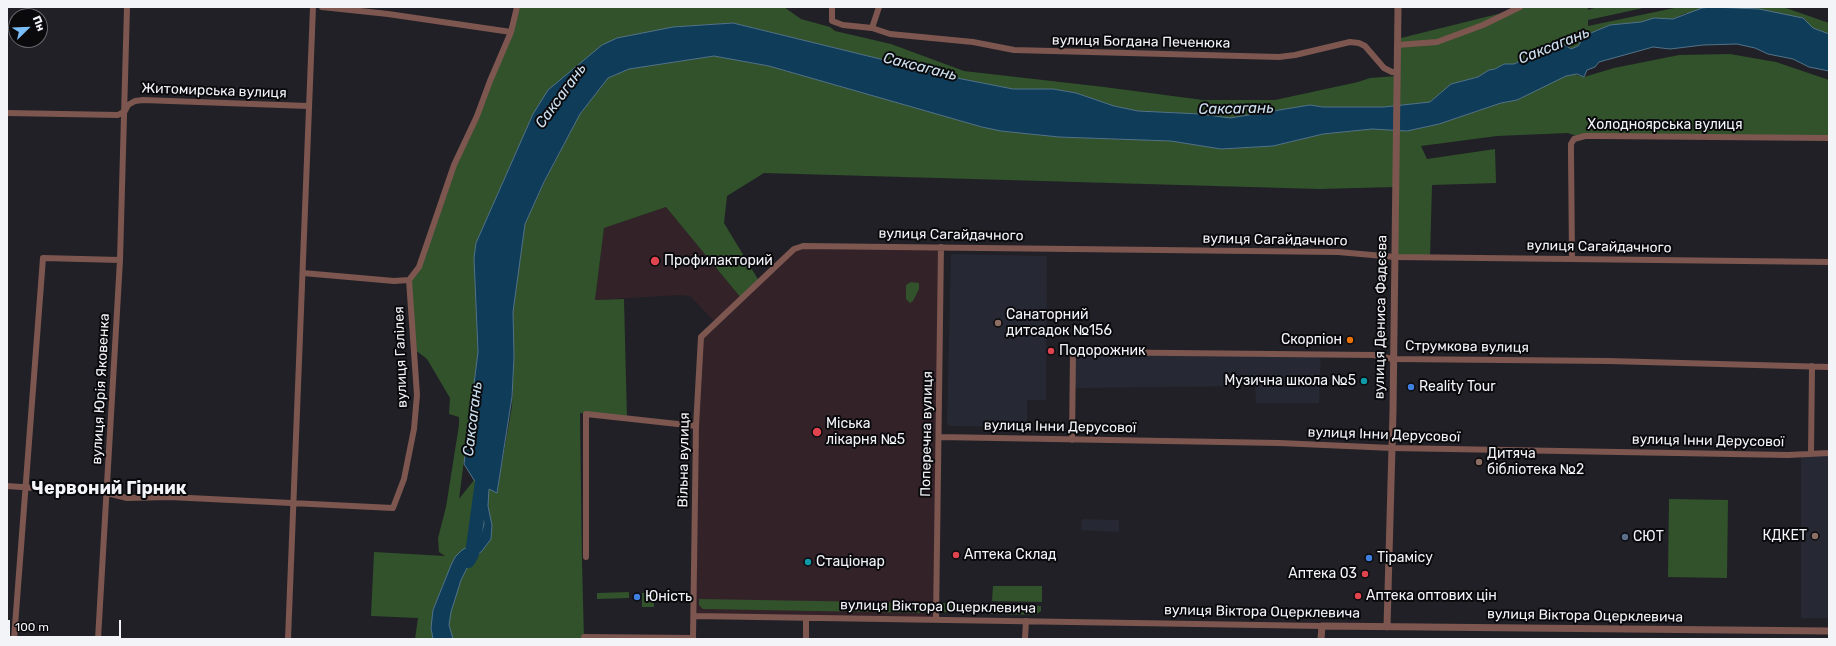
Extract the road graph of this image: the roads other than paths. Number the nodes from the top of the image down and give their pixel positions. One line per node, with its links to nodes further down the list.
1 (127, 7): 14 (street, Житомирська вулиця)
2 (313, 7): 13 (street)
3 (322, 7): 10 (street)
4 (516, 7): 10 (street)
5 (832, 7): 9 (street, вулиця Богдана Печенюка)
6 (879, 7): 9 (street)
7 (1398, 7): 11 (street, вулиця Дениса Фадєєва)
8 (1520, 7): 11 (street)
9 (872, 28): 12 (street, вулиця Богдана Печенюка)
10 (511, 32): 23 (street)
11 (1397, 45): 12 (street, вулиця Дениса Фадєєва)
12 (1398, 74): 18 (street, вулиця Дениса Фадєєва)
13 (308, 106): 14 (street, Житомирська вулиця); 22 (street)
14 (125, 111): 15 (street, Житомирська вулиця); 20 (street, Житомирська вулиця)
15 (7, 113)
16 (1829, 138): 19 (street, Холодноярська вулиця)
17 (941, 247): 18 (street, вулиця Сагайдачного); 24 (street, вулиця Сагайдачного); 29 (street, Поперечна вулиця)
18 (1395, 257): 19 (street, вулиця Сагайдачного); 25 (street, вулиця Дениса Фадєєва)
19 (1572, 258): 21 (street, вулиця Сагайдачного)
20 (120, 260): 35 (street); 36 (street, вулиця Юрія Яковенка)
21 (1829, 262)
22 (303, 273): 23 (street); 37 (street)
23 (409, 280): 37 (street, вулиця Галілея)
24 (741, 298): 28 (street, Вільна вулиця)
25 (1393, 359): 26 (street, Струмкова вулиця); 30 (street, Струмкова вулиця); 31 (street, вулиця Дениса Фадєєва)
26 (1812, 366): 27 (street, Струмкова вулиця); 32 (street)
27 (1829, 366)
28 (696, 426): 38 (street); 39 (street, Вільна вулиця)
29 (939, 437): 30 (street, вулиця Інни Дерусової); 41 (street, Поперечна вулиця)
30 (1072, 440): 31 (street, вулиця Інни Дерусової)
31 (1392, 448): 32 (street, вулиця Інни Дерусової); 44 (street, вулиця Дениса Фадєєва)
32 (1810, 453): 33 (street, вулиця Інни Дерусової)
33 (1829, 453)
34 (7, 486): 35 (street, вулиця Галілея)
35 (25, 487): 36 (street, вулиця Галілея); 48 (street)
36 (107, 493): 37 (street, вулиця Галілея); 49 (street, вулиця Юрія Яковенка)
37 (293, 502): 50 (street)
38 (586, 557)
39 (694, 616): 40 (street, вулиця Віктора Оцерклевича); 47 (street, Вільна вулиця)
40 (806, 618): 41 (street, вулиця Віктора Оцерклевича); 51 (street)
41 (936, 620): 42 (street, вулиця Віктора Оцерклевича)
42 (1026, 621): 43 (street, вулиця Віктора Оцерклевича); 52 (street)
43 (1322, 626): 44 (street, вулиця Віктора Оцерклевича); 53 (street)
44 (1387, 627): 45 (street, вулиця Віктора Оцерклевича)
45 (1829, 632)
46 (584, 638): 47 (street)
47 (693, 638)
48 (14, 639)
49 (98, 639)
50 (288, 639)
51 (806, 639)
52 (1025, 639)
53 (1321, 639)

